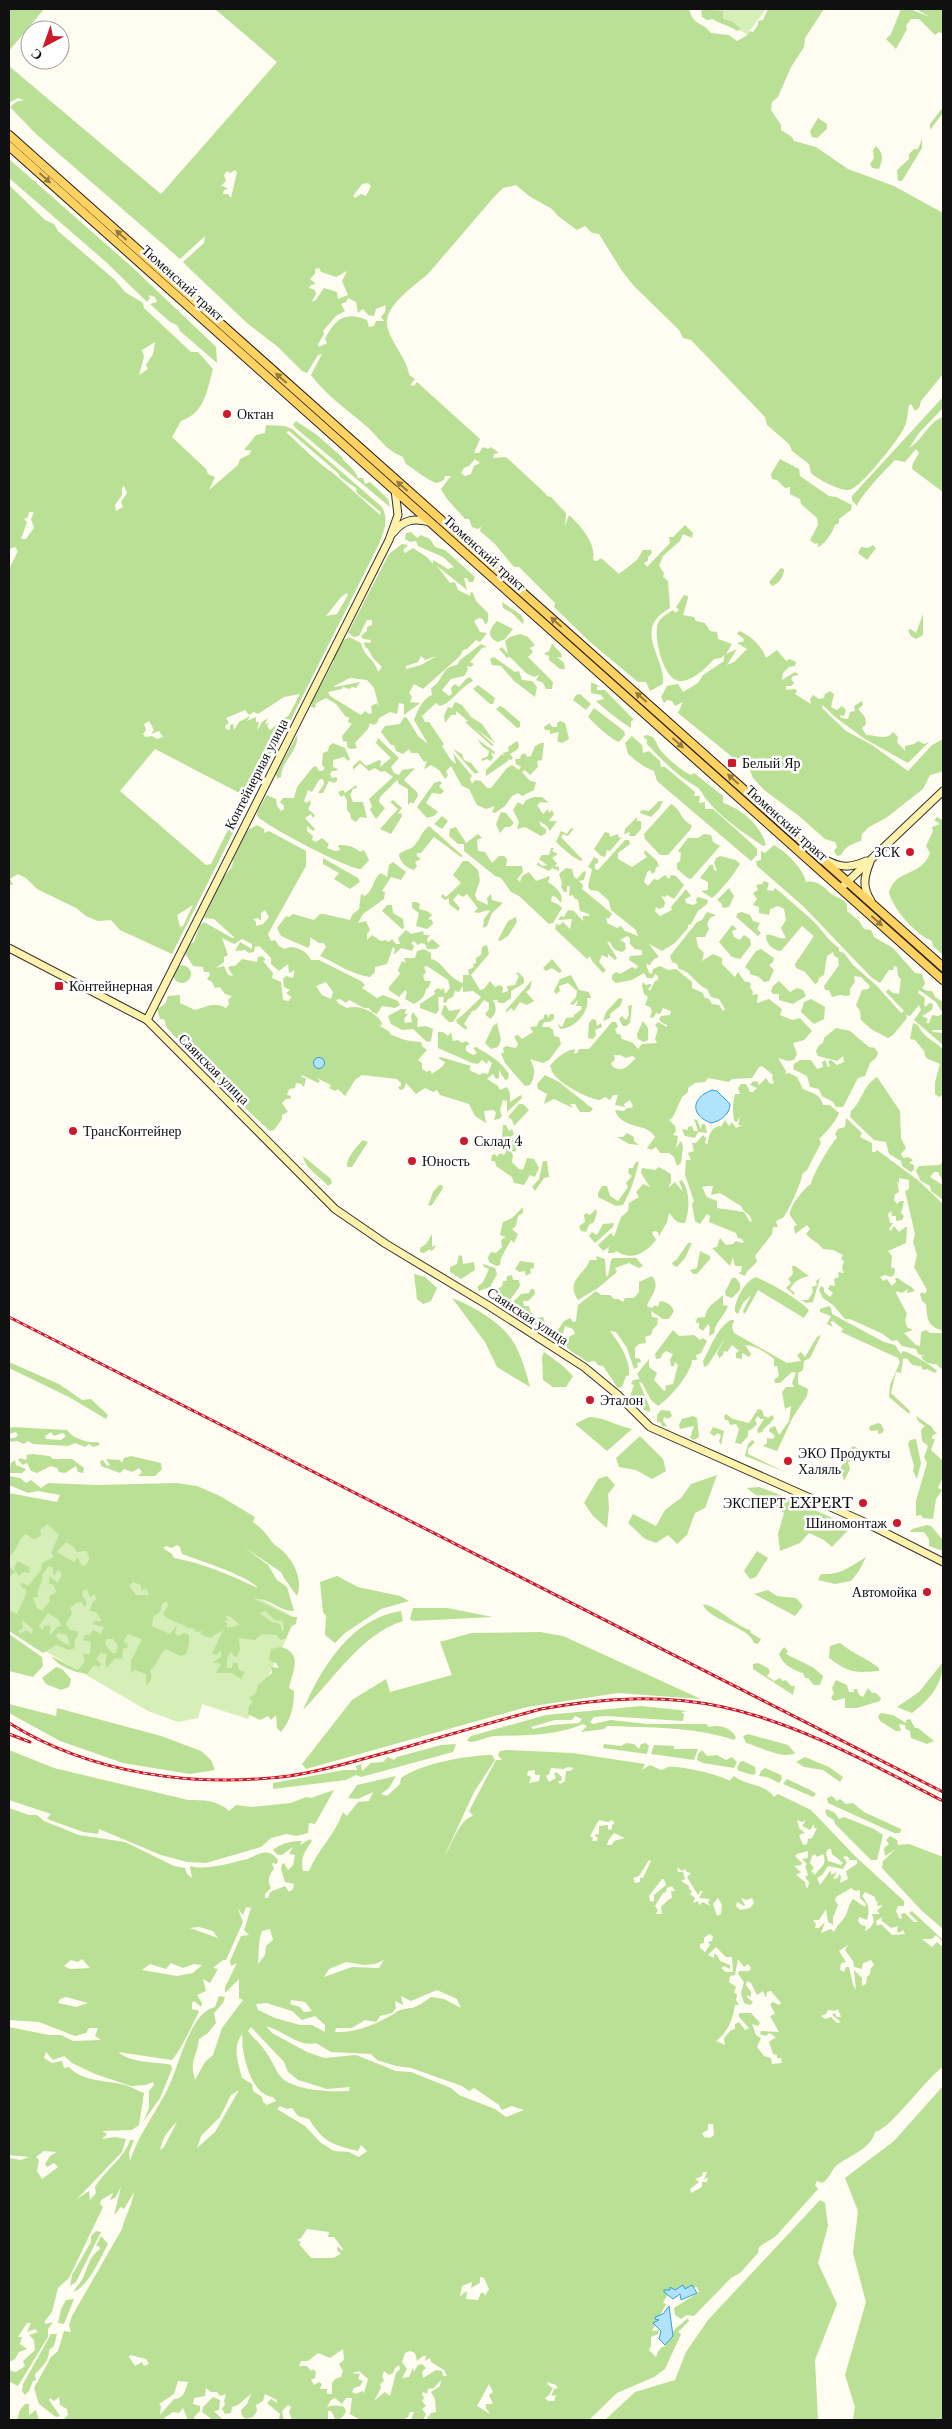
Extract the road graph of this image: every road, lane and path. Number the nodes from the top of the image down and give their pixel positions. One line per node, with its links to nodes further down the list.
1 (9, 135): 7 (main road, Тюменский тракт, one-way to 1)
2 (9, 146): 3 (main road, Тюменский тракт, one-way to 3)
3 (395, 490): 4 (main road, Тюменский тракт); 5 (street, Контейнерная улица)
4 (431, 523): 5 (street, Контейнерная улица); 10 (main road, Тюменский тракт, one-way to 10)
5 (389, 540): 15 (street, Контейнерная улица)
6 (943, 791): 8 (street)
7 (822, 858): 8 (street); 9 (main road, Тюменский тракт)
8 (870, 859): 9 (street); 11 (street)
9 (848, 881): 10 (street); 11 (main road, Тюменский тракт)
10 (841, 888): 14 (main road, Тюменский тракт, one-way to 14)
11 (872, 903): 13 (main road, Тюменский тракт)
12 (9, 948): 15 (street, Саянская улица)
13 (943, 967)
14 (943, 980)
15 (147, 1020): 16 (street, Саянская улица)
16 (943, 1562)

